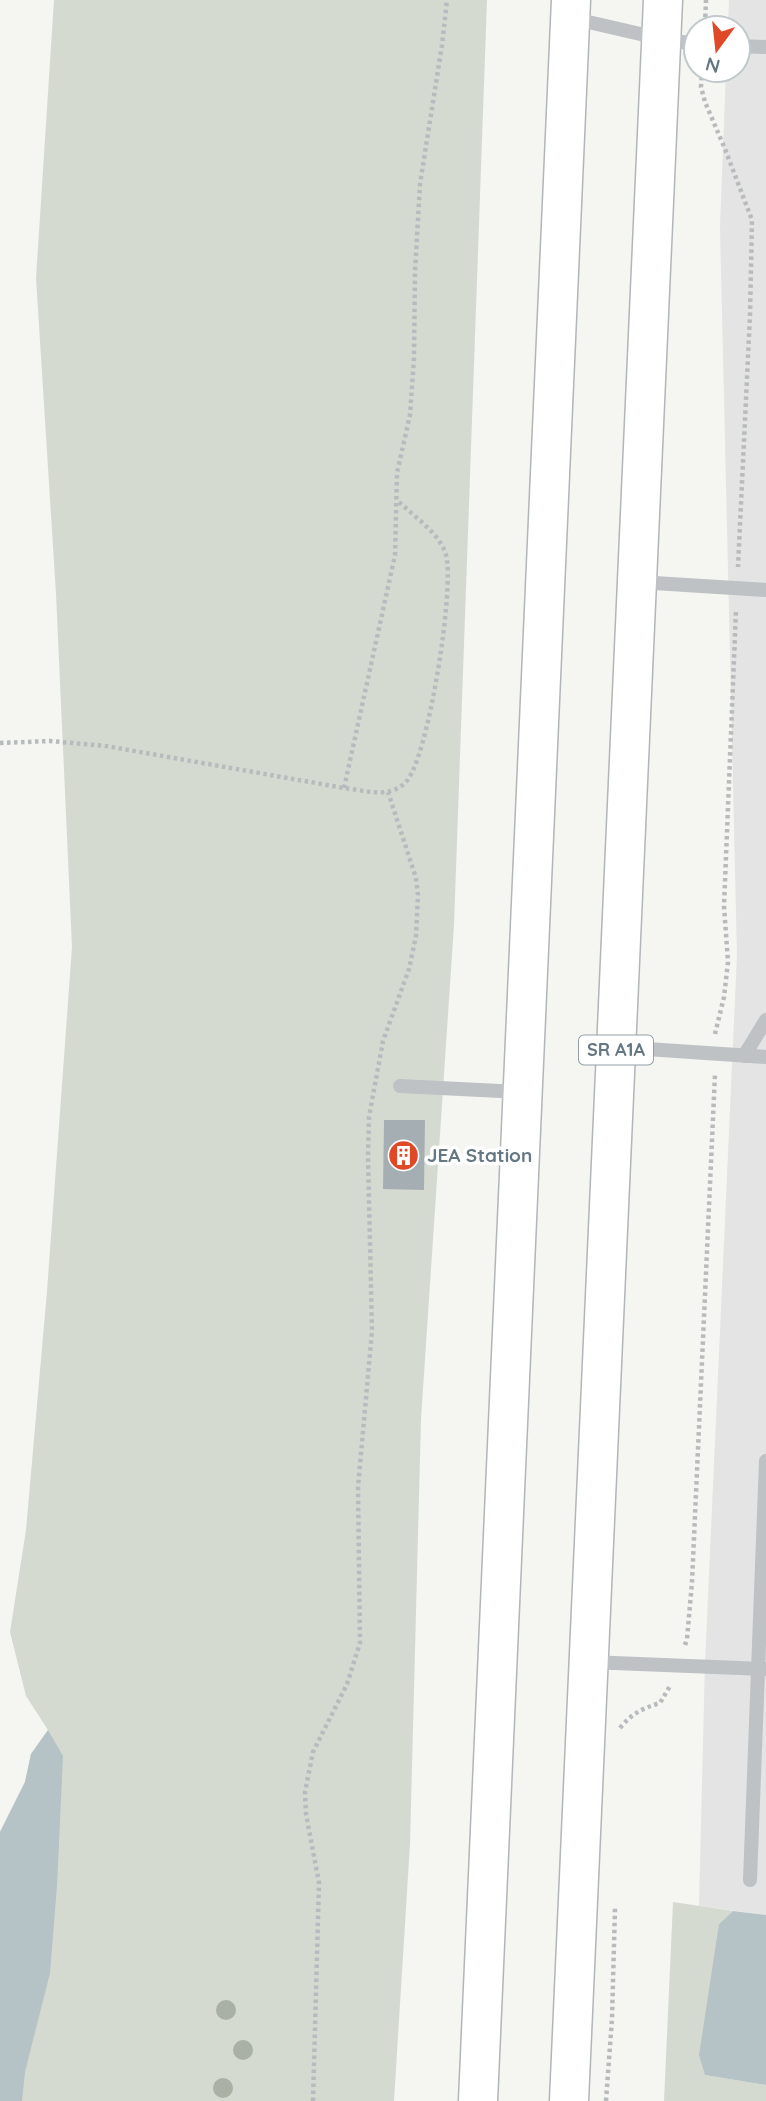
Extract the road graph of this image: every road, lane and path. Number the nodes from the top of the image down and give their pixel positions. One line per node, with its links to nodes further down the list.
1 (446, 0): 6 (path)
2 (663, 0): 4 (main road, SR A1A)
3 (570, 9): 4 (lane); 19 (main road)
4 (679, 41): 7 (main road, SR A1A)
5 (701, 84): 8 (path)
6 (396, 500): 11 (path); 12 (path)
7 (637, 582): 8 (lane); 14 (main road, SR A1A)
8 (737, 588): 9 (lane); 15 (path)
9 (766, 590)
10 (0, 743): 11 (path)
11 (344, 788): 12 (path)
12 (388, 792): 27 (path)
13 (766, 1020): 16 (lane)
14 (616, 1046): 15 (lane); 21 (main road, SR A1A)
15 (715, 1054): 16 (lane); 22 (path)
16 (744, 1055): 17 (lane)
17 (766, 1057)
18 (400, 1086): 19 (lane)
19 (523, 1092): 28 (main road)
20 (766, 1461): 23 (lane)
21 (588, 1662): 22 (lane); 29 (main road, SR A1A)
22 (676, 1666): 23 (lane); 24 (path)
23 (762, 1669): 25 (lane)
24 (620, 1729)
25 (750, 1880)
26 (615, 1895): 30 (path)
27 (313, 2101)
28 (478, 2101)
29 (569, 2101)
30 (606, 2101)

